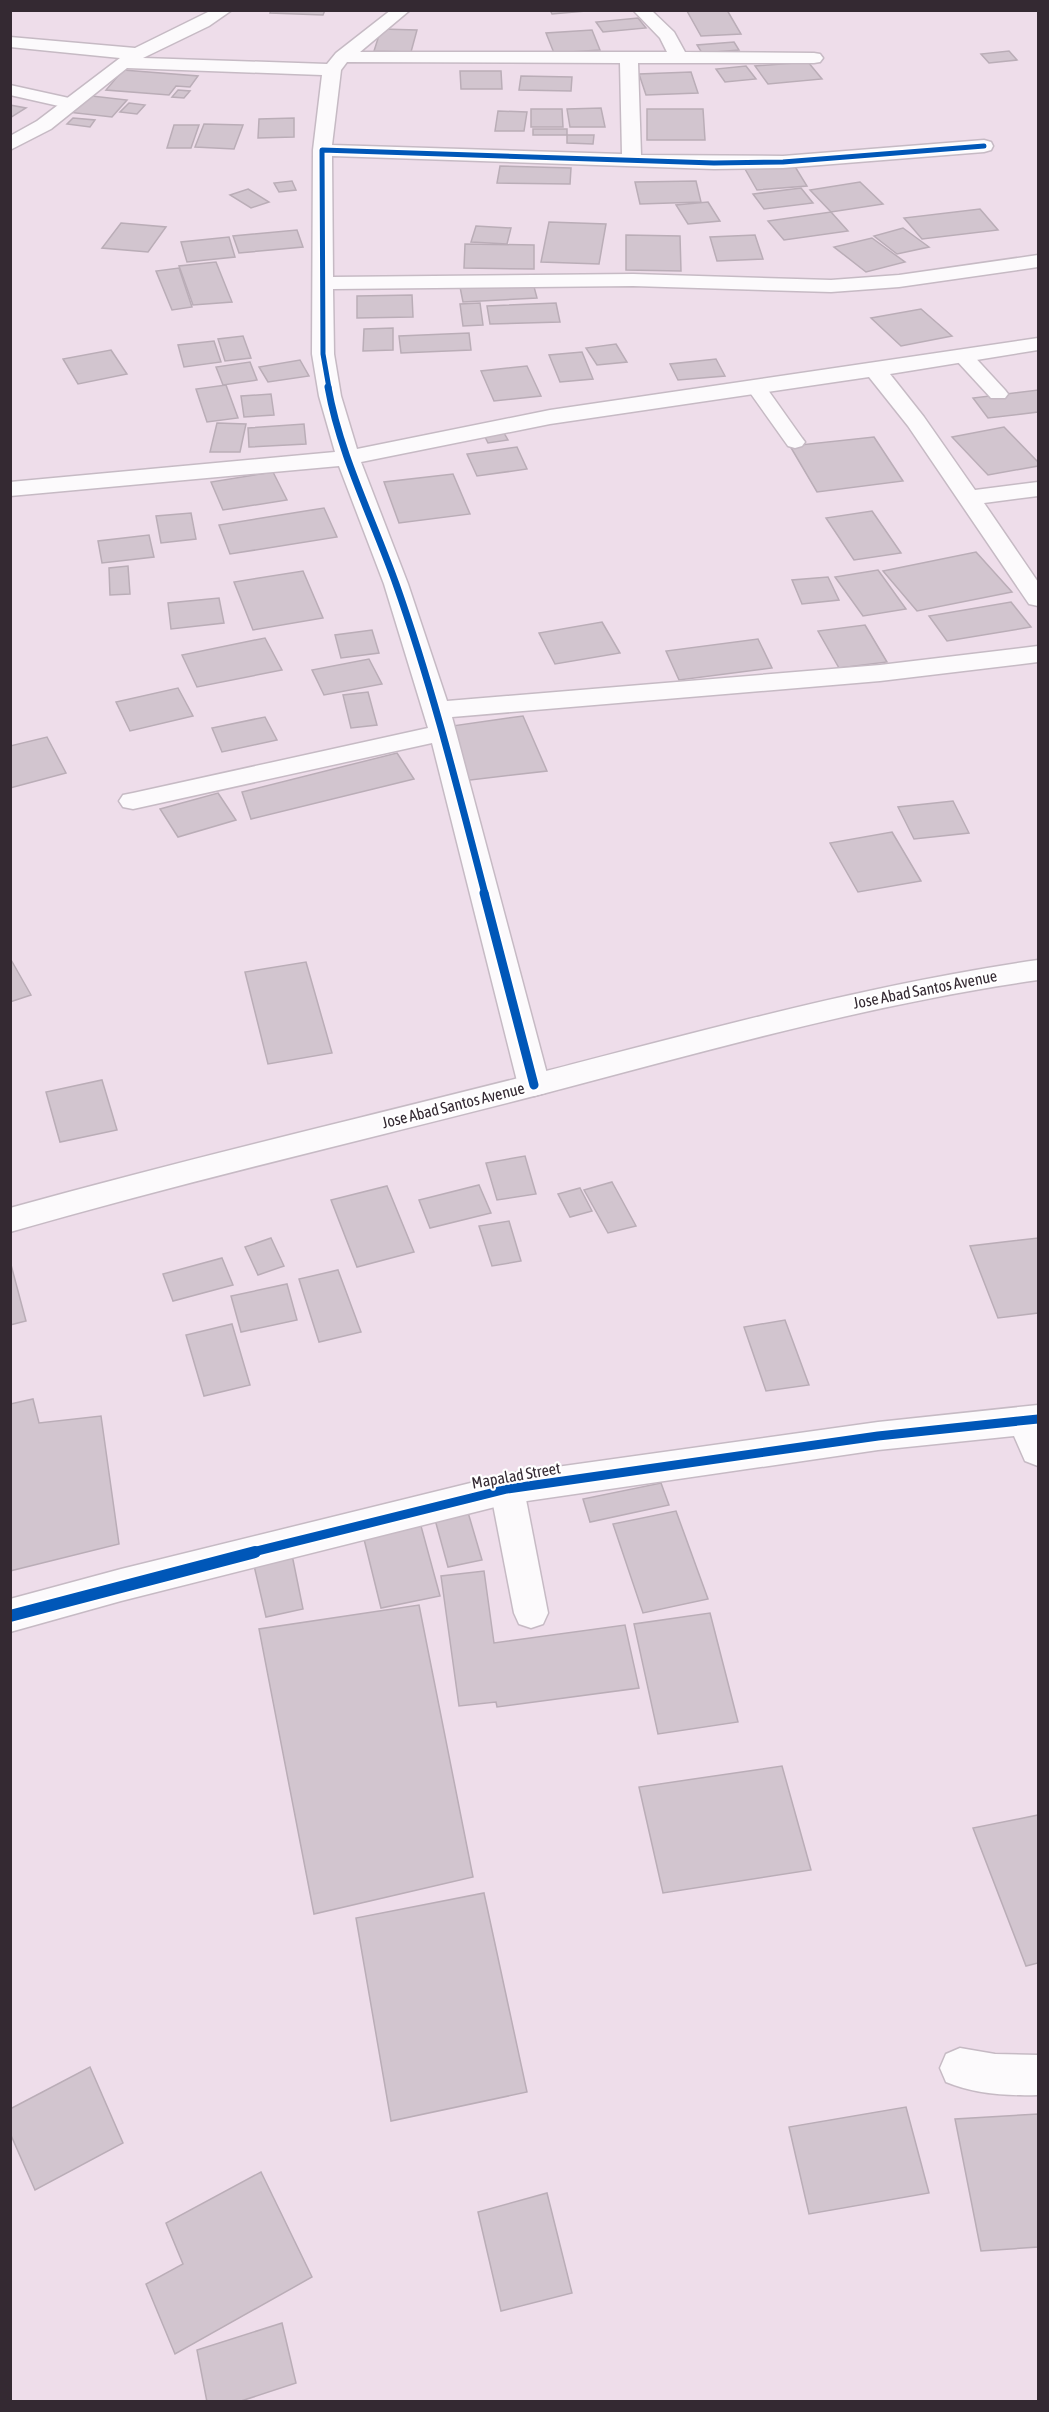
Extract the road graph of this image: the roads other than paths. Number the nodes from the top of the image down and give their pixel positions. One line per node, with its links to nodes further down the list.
1 (224, 10): 5 (main road)
2 (402, 10): 9 (main road)
3 (641, 10): 7 (main road)
4 (10, 42): 5 (main road)
5 (131, 58): 9 (main road); 11 (main road)
6 (629, 58): 7 (main road); 9 (main road); 15 (main road)
7 (679, 58): 8 (main road)
8 (814, 58)
9 (337, 64): 14 (main road)
10 (10, 90): 11 (lane)
11 (72, 104): 12 (main road)
12 (10, 144)
13 (984, 146): 15 (main road)
14 (322, 150): 15 (main road); 17 (main road)
15 (632, 160)
16 (1038, 261): 17 (main road)
17 (325, 283): 24 (main road)
18 (1038, 344): 19 (main road)
19 (963, 356): 20 (main road); 22 (lane)
20 (875, 370): 21 (main road); 27 (main road)
21 (756, 387): 23 (lane); 24 (main road)
22 (998, 394)
23 (795, 442)
24 (348, 458): 25 (main road); 30 (main road)
25 (10, 489)
26 (1038, 489): 27 (main road)
27 (967, 498): 28 (main road)
28 (1038, 599)
29 (1038, 654): 30 (main road)
30 (440, 721): 31 (main road); 33 (main road)
31 (133, 801)
32 (1038, 970): 33 (main road, Jose Abad Santos Avenue)
33 (534, 1085): 34 (main road, Jose Abad Santos Avenue)
34 (10, 1220)
35 (1034, 1430): 36 (main road, Mapalad Street)
36 (507, 1489): 37 (lane); 38 (main road, Mapalad Street)
37 (531, 1613)
38 (10, 1616)
39 (960, 2068): 40 (lane)
40 (1038, 2075)

